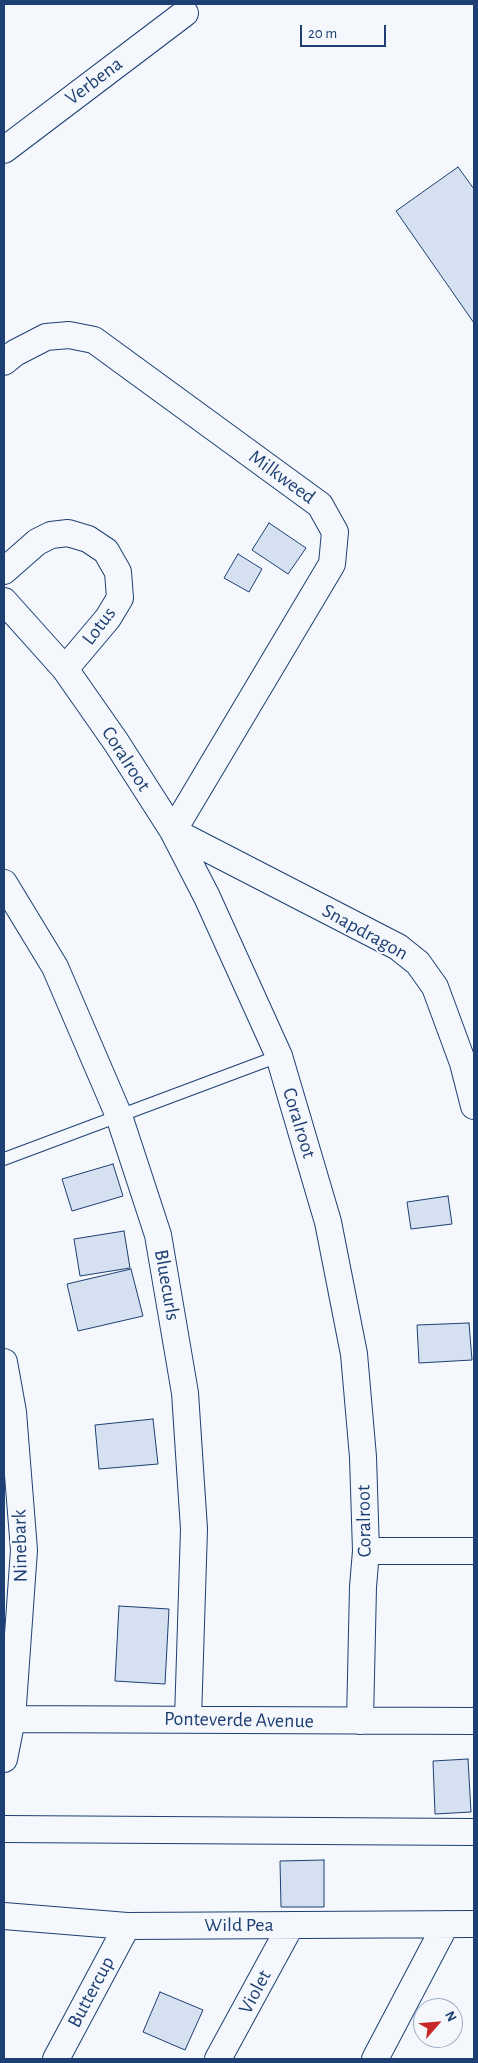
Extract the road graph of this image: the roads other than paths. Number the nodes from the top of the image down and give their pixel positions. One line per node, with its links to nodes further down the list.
1 (185, 13): 2 (street, Verbena)
2 (4, 150)
3 (4, 362): 7 (street, Milkweed)
4 (4, 571): 6 (street, Lotus)
5 (4, 601): 6 (street, Coralroot)
6 (65, 669): 7 (street, Coralroot)
7 (173, 831): 9 (street, Coralroot); 10 (street, Snapdragon)
8 (4, 883): 12 (street, Bluecurls)
9 (279, 1056): 12 (lane); 15 (street, Coralroot)
10 (468, 1062): 11 (street, Snapdragon)
11 (474, 1106)
12 (119, 1116): 13 (lane); 18 (street, Bluecurls)
13 (4, 1158)
14 (4, 1362): 17 (street, Ninebark)
15 (366, 1551): 16 (street); 19 (street, Coralroot)
16 (474, 1551)
17 (8, 1719): 18 (street, Ponteverde Avenue); 21 (street, Ninebark)
18 (188, 1719): 19 (street, Ponteverde Avenue)
19 (360, 1721): 20 (street, Ponteverde Avenue)
20 (474, 1721)
21 (4, 1759)
22 (4, 1829): 23 (street)
23 (474, 1832)
24 (4, 1916): 28 (street, Wild Pea)
25 (446, 1924): 26 (street, Wild Pea); 27 (street, Wild Pea); 31 (street)
26 (474, 1924)
27 (291, 1925): 28 (street, Wild Pea); 30 (street, Violet)
28 (127, 1926): 29 (street, Buttercup)
29 (56, 2059)
30 (218, 2059)
31 (375, 2059)

